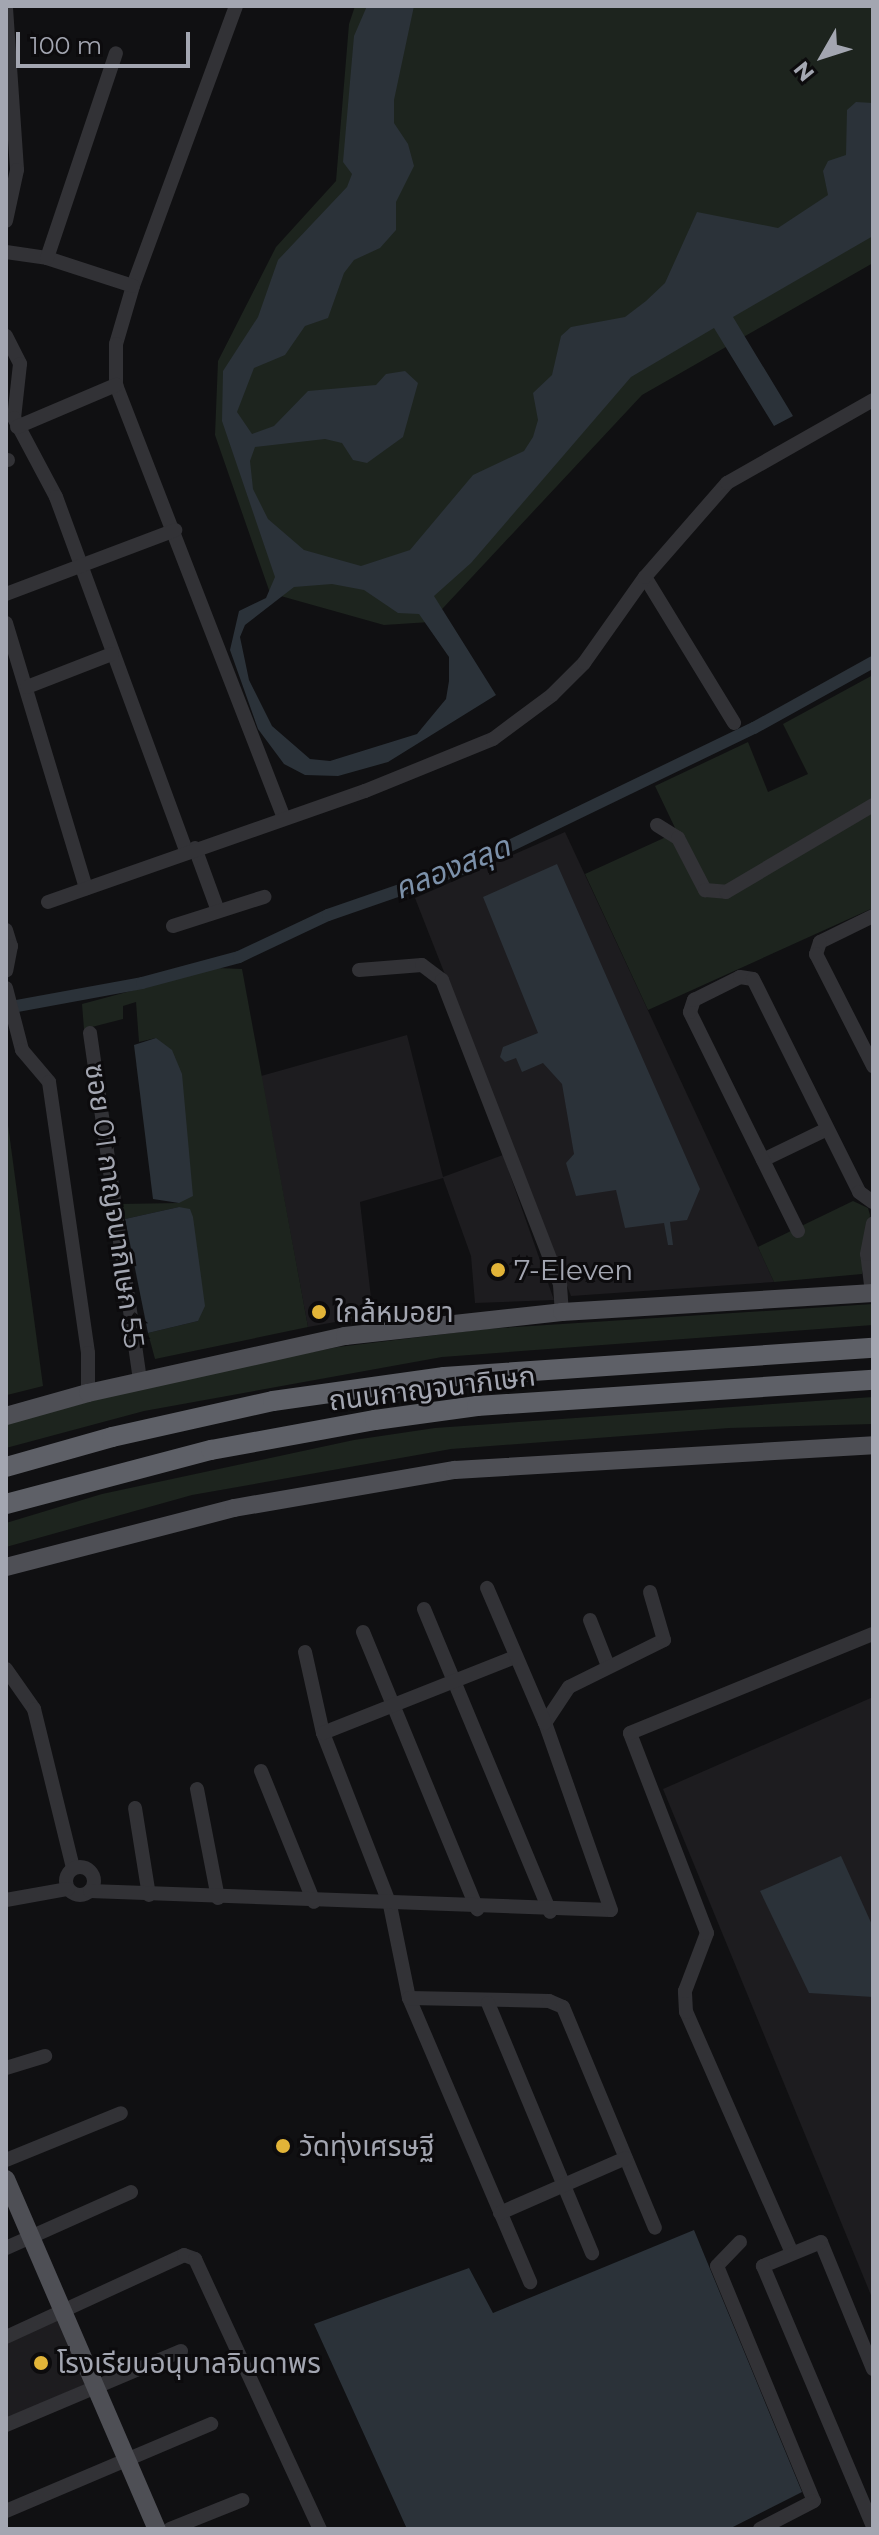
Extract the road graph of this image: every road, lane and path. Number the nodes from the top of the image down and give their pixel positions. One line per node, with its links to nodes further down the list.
1 (236, 6): 7 (street)
2 (6, 8): 4 (street)
3 (116, 53): 6 (street)
4 (6, 221)
5 (6, 252): 6 (street)
6 (47, 258): 7 (street)
7 (133, 286): 9 (street)
8 (6, 336): 11 (street)
9 (116, 385): 11 (street); 12 (street)
10 (873, 400): 14 (street)
11 (12, 420): 13 (street)
12 (175, 530): 13 (street); 21 (street)
13 (78, 565): 15 (street); 17 (street)
14 (645, 577): 19 (street); 21 (street)
15 (6, 594)
16 (6, 623): 18 (street)
17 (112, 654): 18 (street); 23 (street)
18 (27, 687): 24 (street)
19 (734, 723)
20 (873, 805): 22 (street)
21 (284, 819): 23 (street)
22 (657, 825)
23 (190, 849): 24 (street); 27 (street)
24 (86, 888): 26 (street)
25 (264, 897): 27 (street)
26 (48, 902)
27 (218, 911): 29 (street)
28 (873, 916): 35 (street)
29 (173, 926)
30 (6, 930): 32 (street)
31 (359, 970): 42 (street)
32 (6, 971)
33 (6, 988): 46 (street)
34 (90, 1033): 44 (street, ซอย 01 กาญจนากิเษก 55)
35 (873, 1066)
36 (827, 1129): 37 (street); 37 (street); 38 (street)
37 (763, 1160): 40 (street)
38 (873, 1202)
39 (873, 1224): 41 (street)
40 (798, 1231)
41 (872, 1293): 42 (main road)
42 (562, 1312): 44 (main road)
43 (873, 1348): 49 (highway, ถนนกาญจนาภิเษก)
44 (140, 1380): 46 (main road)
45 (873, 1380): 50 (highway, ถนนกาญจนาภิเษก)
46 (88, 1393): 47 (main road)
47 (6, 1416)
48 (873, 1445): 51 (main road)
49 (6, 1467)
50 (6, 1504)
51 (6, 1567)
52 (487, 1588): 59 (street)
53 (650, 1592): 60 (street)
54 (424, 1609): 62 (street)
55 (590, 1620): 60 (street)
56 (363, 1632): 63 (street)
57 (873, 1634): 95 (street)
58 (305, 1652): 65 (street)
59 (515, 1657): 62 (street); 64 (street)
60 (608, 1666): 64 (street)
61 (7, 1670): 69 (street)
62 (454, 1681): 63 (street); 78 (street)
63 (393, 1705): 65 (street); 77 (street)
64 (545, 1723): 78 (street)
65 (323, 1733): 76 (street)
66 (261, 1771): 75 (street)
67 (197, 1789): 73 (street)
68 (135, 1808): 72 (street)
69 (73, 1868): 70 (street); 71 (street)
70 (68, 1889): 71 (street); 74 (street)
71 (90, 1891): 72 (street)
72 (149, 1895): 73 (street)
73 (218, 1898): 75 (street)
74 (6, 1900)
75 (314, 1902): 76 (street)
76 (390, 1905): 77 (street); 79 (street)
77 (477, 1909): 78 (street)
78 (550, 1912)
79 (409, 1998): 80 (street); 89 (street)
80 (488, 2003): 84 (street); 87 (street)
81 (45, 2056): 82 (street)
82 (6, 2068)
83 (121, 2113): 85 (street)
84 (626, 2158): 87 (street); 90 (street)
85 (6, 2160)
86 (6, 2179): 91 (main road)
87 (563, 2185): 89 (street); 94 (street)
88 (131, 2192): 91 (street)
89 (500, 2213): 96 (street)
90 (655, 2228)
91 (31, 2236): 93 (street); 97 (main road)
92 (740, 2242): 111 (street)
93 (6, 2248)
94 (592, 2253)
95 (792, 2253): 100 (street); 107 (street)
96 (530, 2282)
97 (63, 2311): 98 (street); 101 (main road); 110 (street)
98 (6, 2337)
99 (181, 2351): 101 (street)
100 (873, 2369)
101 (95, 2385): 103 (street); 104 (main road)
102 (211, 2424): 104 (street)
103 (6, 2425)
104 (126, 2458): 106 (street); 108 (main road)
105 (242, 2500): 109 (street)
106 (6, 2511)
107 (871, 2528)
108 (157, 2529)
109 (170, 2529)
110 (320, 2529)
111 (760, 2529)

